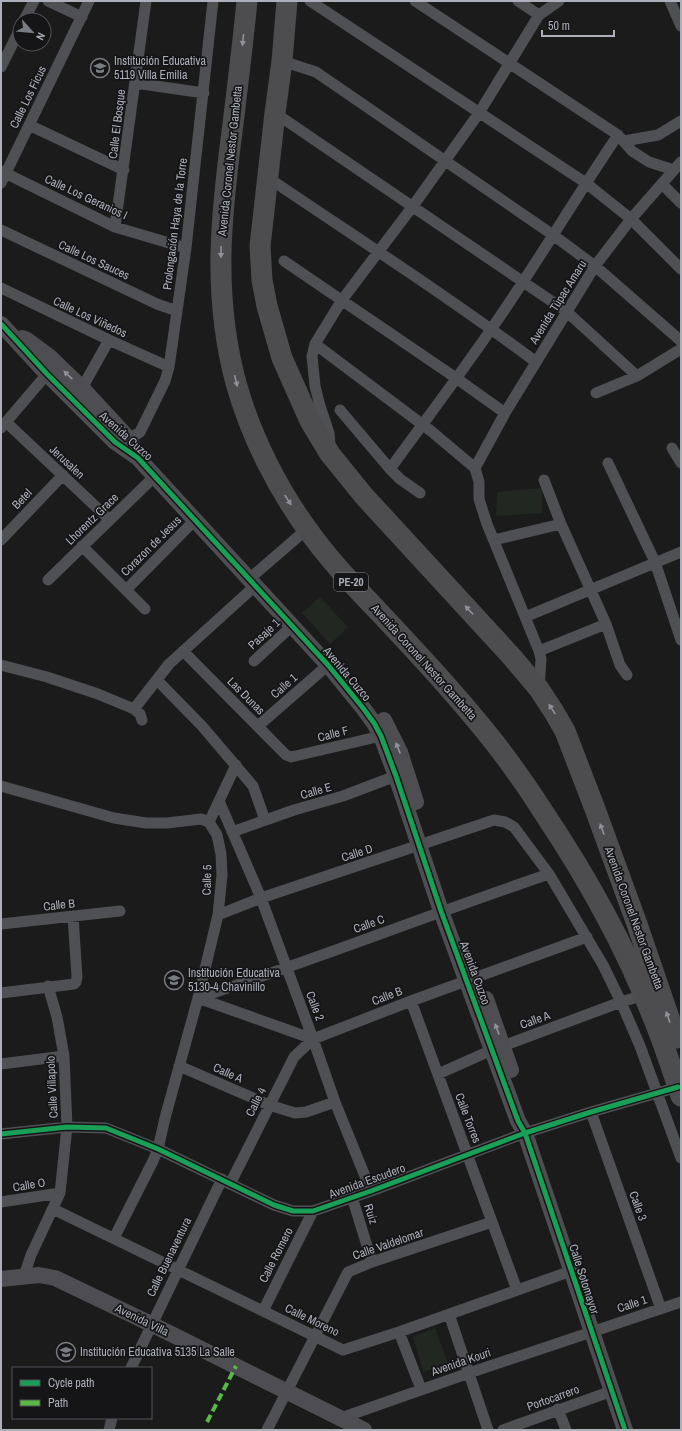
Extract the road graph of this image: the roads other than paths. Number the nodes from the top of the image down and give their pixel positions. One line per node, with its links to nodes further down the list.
1 (34, 1): 13 (street)
2 (48, 1): 15 (street)
3 (90, 1): 15 (street, Calle Los Ficus)
4 (146, 1): 21 (street, Calle El Bosque)
5 (213, 1): 22 (street, Prolongación Haya de la Torre)
6 (247, 1): 83 (highway, Avenida Coronel Nestor Gambetta / PE-20, one-way to 83)
7 (287, 1): 18 (highway, Avenida Coronel Nestor Gambetta)
8 (310, 1): 24 (street)
9 (414, 1): 19 (street)
10 (518, 1): 14 (street)
11 (559, 1): 14 (street)
12 (670, 1): 16 (street)
13 (28, 12)
14 (538, 15): 19 (street)
15 (82, 17): 26 (street, Calle Los Ficus)
16 (681, 26)
17 (12, 45): 20 (street)
18 (282, 61): 23 (highway, Avenida Coronel Nestor Gambetta); 28 (street)
19 (510, 63): 24 (street); 27 (street)
20 (1, 67)
21 (135, 83): 22 (street); 30 (street, Calle El Bosque)
22 (204, 93): 41 (street, Prolongación Haya de la Torre)
23 (275, 113): 32 (highway, Avenida Coronel Nestor Gambetta); 36 (street)
24 (478, 113): 28 (street); 33 (street)
25 (681, 121): 27 (street)
26 (29, 125): 30 (street); 31 (street, Calle Los Ficus)
27 (621, 138): 29 (street); 33 (street)
28 (445, 160): 36 (street); 40 (street)
29 (677, 166): 34 (street, Avenida Túpac Amaru)
30 (124, 170): 38 (street, Calle El Bosque)
31 (3, 176): 38 (street, Calle Los Geranios I)
32 (267, 177): 42 (street); 70 (highway, Avenida Coronel Nestor Gambetta)
33 (586, 183): 37 (street); 40 (street)
34 (662, 184): 35 (street); 37 (street, Avenida Túpac Amaru)
35 (681, 203)
36 (413, 206): 42 (street); 46 (street)
37 (632, 219): 44 (street, Avenida Túpac Amaru); 45 (street)
38 (115, 227): 41 (street, Calle Los Geranios I)
39 (1, 230): 49 (street, Calle Los Sauces)
40 (553, 235): 44 (street); 46 (street)
41 (186, 248): 49 (street, Prolongación Haya de la Torre)
42 (379, 251): 48 (street); 52 (street)
43 (284, 261): 48 (street)
44 (595, 266): 50 (street, Avenida Túpac Amaru); 54 (street)
45 (681, 269)
46 (523, 282): 50 (street); 52 (street)
47 (1, 288): 53 (street, Calle Los Viñedos)
48 (342, 300): 55 (street); 61 (street)
49 (177, 311): 58 (street, Prolongación Haya de la Torre)
50 (566, 311): 57 (street, Avenida Túpac Amaru); 60 (street)
51 (5, 328): 59 (street, Avenida Cuzco); 62 (street, Avenida Cuzco, one-way to 51)
52 (491, 329): 57 (street); 61 (street)
53 (109, 340): 58 (street, Calle Los Viñedos); 62 (street)
54 (681, 341)
55 (315, 344): 66 (street); 70 (street)
56 (681, 349): 60 (street)
57 (536, 362): 65 (street, Avenida Túpac Amaru)
58 (169, 367): 68 (street, Prolongación Haya de la Torre)
59 (47, 374): 67 (street); 71 (street, Avenida Cuzco)
60 (637, 376): 63 (street)
61 (456, 378): 65 (street); 66 (street)
62 (82, 388): 68 (street, Avenida Cuzco)
63 (596, 393)
64 (340, 410): 75 (street)
65 (505, 413): 74 (street, Avenida Túpac Amaru)
66 (422, 424): 74 (street); 75 (street)
67 (4, 425): 76 (street, Jerusalen)
68 (129, 439): 71 (street, Avenida Cuzco)
69 (672, 448): 73 (street)
70 (330, 454): 105 (highway, Avenida Coronel Nestor Gambetta, one-way to 70)
71 (138, 458): 77 (street, Avenida Cuzco)
72 (608, 463): 88 (street)
73 (681, 464)
74 (475, 468): 85 (street)
75 (390, 469): 79 (street)
76 (63, 475): 80 (street, Jerusalen); 84 (street, Betel)
77 (154, 476): 80 (street, Lhorentz Grace); 81 (street, Avenida Cuzco)
78 (544, 480): 82 (street)
79 (420, 493)
80 (110, 520): 86 (street, Lhorentz Grace)
81 (195, 520): 90 (street, Avenida Cuzco); 92 (street, Corazon de Jesus)
82 (561, 524): 85 (street); 91 (street)
83 (308, 529): 90 (street); 131 (highway, Avenida Coronel Nestor Gambetta / PE-20)
84 (2, 539)
85 (494, 540): 94 (street)
86 (82, 546): 89 (street, Lhorentz Grace); 92 (street)
87 (681, 552): 88 (street)
88 (655, 562): 91 (street); 97 (street)
89 (48, 580)
90 (252, 583): 96 (street, Avenida Cuzco); 98 (street)
91 (591, 589): 94 (street); 95 (street)
92 (126, 590): 93 (street)
93 (145, 609)
94 (525, 617): 99 (street)
95 (606, 624): 99 (street); 103 (street)
96 (292, 626): 100 (street, Pasaje 1); 102 (street, Avenida Cuzco)
97 (681, 640)
98 (184, 651): 104 (street); 108 (street, Las Dunas)
99 (540, 651): 105 (street)
100 (254, 661)
101 (1, 665): 106 (street)
102 (328, 665): 108 (street, Calle 1); 109 (street, Avenida Cuzco); 112 (street, Avenida Cuzco, one-way to 102)
103 (627, 676)
104 (157, 680): 106 (street); 111 (street)
105 (539, 689): 137 (highway, Avenida Coronel Nestor Gambetta, one-way to 105)
106 (134, 709): 107 (street)
107 (142, 720)
108 (258, 726): 110 (street, Las Dunas)
109 (381, 736): 110 (street, Calle F); 112 (street, Avenida Cuzco)
110 (291, 758)
111 (236, 766): 114 (street); 115 (street)
112 (401, 775): 115 (street, Calle E); 118 (street, Avenida Cuzco)
113 (1, 786): 116 (street)
114 (219, 801): 116 (street); 117 (street, Calle 2)
115 (265, 820): 117 (street, Calle E)
116 (208, 822): 123 (street, Calle 5)
117 (232, 832): 120 (street, Calle 2)
118 (425, 844): 119 (street, Calle D); 120 (street, Calle D); 121 (street, Avenida Cuzco)
119 (549, 874): 121 (street, Calle C); 126 (street)
120 (261, 898): 123 (street, Calle D); 127 (street, Calle 2)
121 (446, 909): 127 (street, Calle C); 128 (street, Avenida Cuzco)
122 (120, 911): 124 (street, Calle B)
123 (218, 915): 132 (street, Calle 5)
124 (73, 916): 125 (street, Calle B); 129 (street)
125 (1, 924)
126 (587, 938): 128 (street, Calle B); 134 (street)
127 (286, 968): 132 (street, Calle C); 135 (street, Calle 2)
128 (472, 979): 133 (street, Calle B); 136 (street, Avenida Cuzco)
129 (48, 986): 130 (street); 138 (street, Calle Villapolo)
130 (1, 993)
131 (644, 995): 134 (street, Calle A); 142 (highway, Avenida Coronel Nestor Gambetta / PE-20)
132 (198, 998): 135 (street); 140 (street, Calle 5)
133 (411, 1001): 135 (street, Calle B); 141 (street, Calle Torres)
134 (622, 1002): 136 (street, Calle A); 143 (street)
135 (313, 1039): 144 (street, Calle 2); 145 (street, Calle 4)
136 (498, 1048): 141 (street, Calle A); 148 (street, Avenida Cuzco)
137 (681, 1054)
138 (64, 1056): 139 (street); 147 (street, Calle Villapolo)
139 (1, 1064)
140 (179, 1066): 145 (street, Calle A); 150 (street, Calle 5)
141 (438, 1074): 151 (street, Calle Torres)
142 (679, 1091): 143 (street, Avenida Escudero)
143 (658, 1092): 146 (street, Avenida Escudero); 152 (street)
144 (335, 1102): 145 (street, Calle A); 154 (street, Calle 2)
145 (269, 1105): 153 (street, Calle 4)
146 (591, 1112): 148 (street, Avenida Escudero); 169 (street, Calle 3)
147 (67, 1127): 149 (street, Avenida Escudero); 150 (street, Avenida Escudero); 155 (street, Calle Villapolo)
148 (525, 1133): 151 (street, Avenida Escudero); 164 (street, Calle Sotomayor)
149 (1, 1134)
150 (158, 1149): 153 (street, Avenida Escudero); 161 (street, Calle 5)
151 (468, 1154): 154 (street, Avenida Escudero); 160 (street, Calle Torres)
152 (681, 1158)
153 (226, 1181): 159 (street, Avenida Escudero); 163 (street, Calle Buenaventura)
154 (371, 1191): 156 (street, Avenida Escudero)
155 (60, 1193): 157 (street, Calle O); 158 (street, Calle Villapolo)
156 (352, 1197): 159 (street, Avenida Escudero); 162 (street, Ruiz)
157 (1, 1202)
158 (53, 1209): 161 (street, Calle Moreno); 165 (street, Calle Villapolo)
159 (313, 1211): 170 (street, Calle Romero)
160 (492, 1222): 162 (street, Calle Valdelomar); 167 (street, Calle Torres)
161 (114, 1238): 163 (street, Calle Moreno)
162 (372, 1262): 175 (street, Calle Valdelomar)
163 (178, 1269): 170 (street, Calle Moreno); 172 (street, Calle Buenaventura)
164 (572, 1271): 167 (street, Calle Moreno); 173 (street, Calle Sotomayor)
165 (24, 1276): 166 (street, Avenida Villa); 172 (street, Avenida Villa)
166 (1, 1279)
167 (517, 1290): 171 (street, Calle Moreno)
168 (681, 1302): 169 (street, Calle 1)
169 (661, 1309): 173 (street, Calle 1)
170 (263, 1311): 175 (street, Calle Moreno)
171 (449, 1314): 174 (street, Calle Moreno); 177 (street)
172 (151, 1324): 176 (street, Calle Buenaventura); 179 (street, Avenida Villa)
173 (591, 1331): 177 (street, Avenida Kouri); 180 (street, Calle Sotomayor)
174 (399, 1332): 175 (street, Calle Moreno); 178 (street)
175 (315, 1336): 179 (street, Calle Valdelomar)
176 (131, 1367)
177 (469, 1372): 178 (street, Avenida Kouri); 187 (street)
178 (420, 1389): 182 (street, Avenida Kouri)
179 (286, 1391): 182 (street, Avenida Villa); 184 (street, Calle Valdelomar)
180 (612, 1391): 181 (street, Portocarrero); 190 (street, Calle Sotomayor)
181 (558, 1409): 188 (street, Portocarrero); 189 (street)
182 (341, 1418): 186 (street, Avenida Villa)
183 (112, 1419): 185 (street)
184 (269, 1429)
185 (109, 1430)
186 (364, 1430)
187 (488, 1430)
188 (504, 1430)
189 (566, 1430)
190 (625, 1430)

